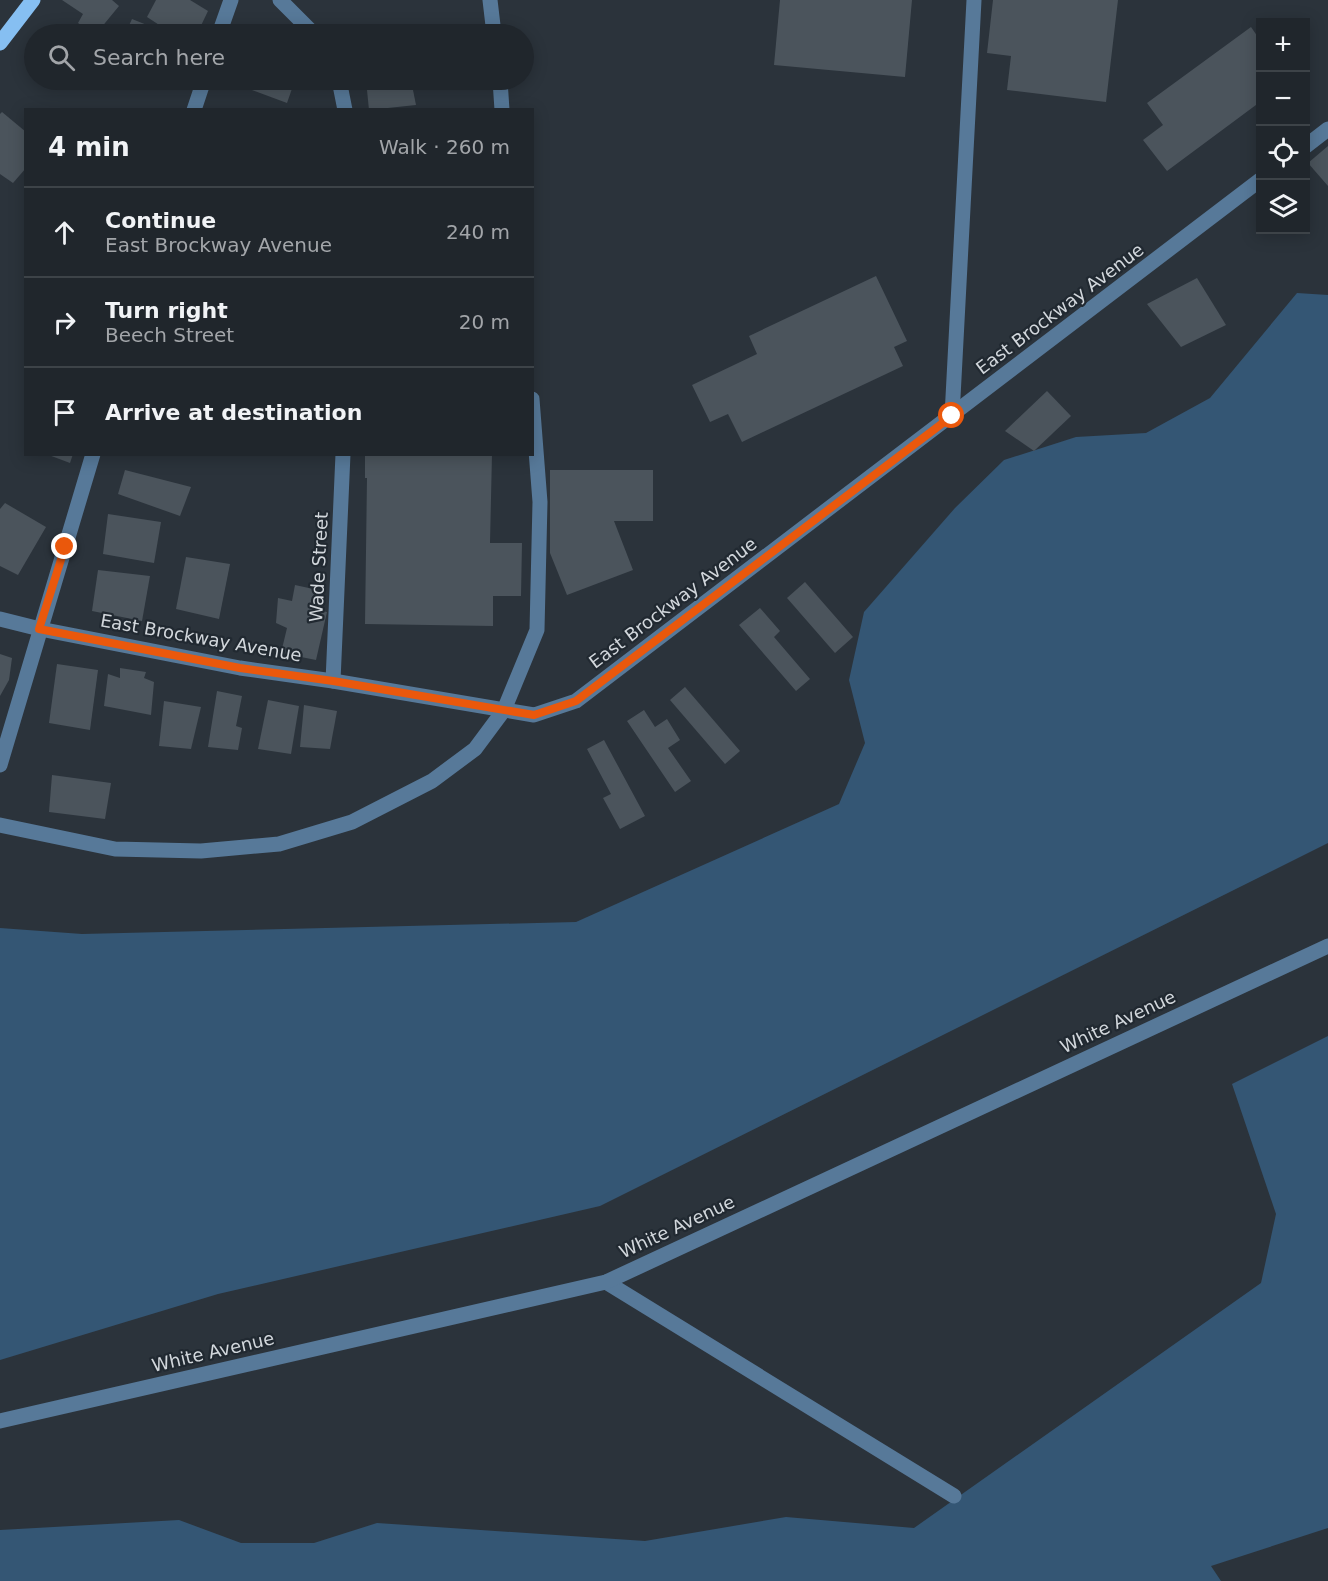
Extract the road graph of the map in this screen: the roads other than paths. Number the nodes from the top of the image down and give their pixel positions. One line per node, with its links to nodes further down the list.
1 (33, 0): 9 (main road)
2 (231, 0): 6 (street)
3 (280, 0): 7 (street)
4 (490, 0): 8 (street)
5 (974, 0): 19 (street)
6 (223, 24)
7 (304, 24)
8 (493, 24)
9 (0, 43)
10 (201, 90): 13 (street)
11 (341, 90): 14 (street)
12 (501, 90): 15 (street)
13 (195, 108)
14 (345, 108)
15 (502, 108)
16 (1328, 129): 17 (street)
17 (1310, 142)
18 (1256, 183): 19 (street, East Brockway Avenue)
19 (952, 416): 26 (street, East Brockway Avenue)
20 (534, 425): 26 (street)
21 (92, 456): 24 (street)
22 (344, 456): 25 (street, Wade Street)
23 (0, 619): 24 (street, East Brockway Avenue)
24 (39, 629): 25 (street, East Brockway Avenue); 27 (street)
25 (333, 681): 26 (street, East Brockway Avenue)
26 (504, 710): 28 (street)
27 (0, 765)
28 (0, 825)
29 (1328, 946): 30 (street, White Avenue)
30 (606, 1282): 31 (street, White Avenue); 32 (street)
31 (0, 1421)
32 (954, 1496)

